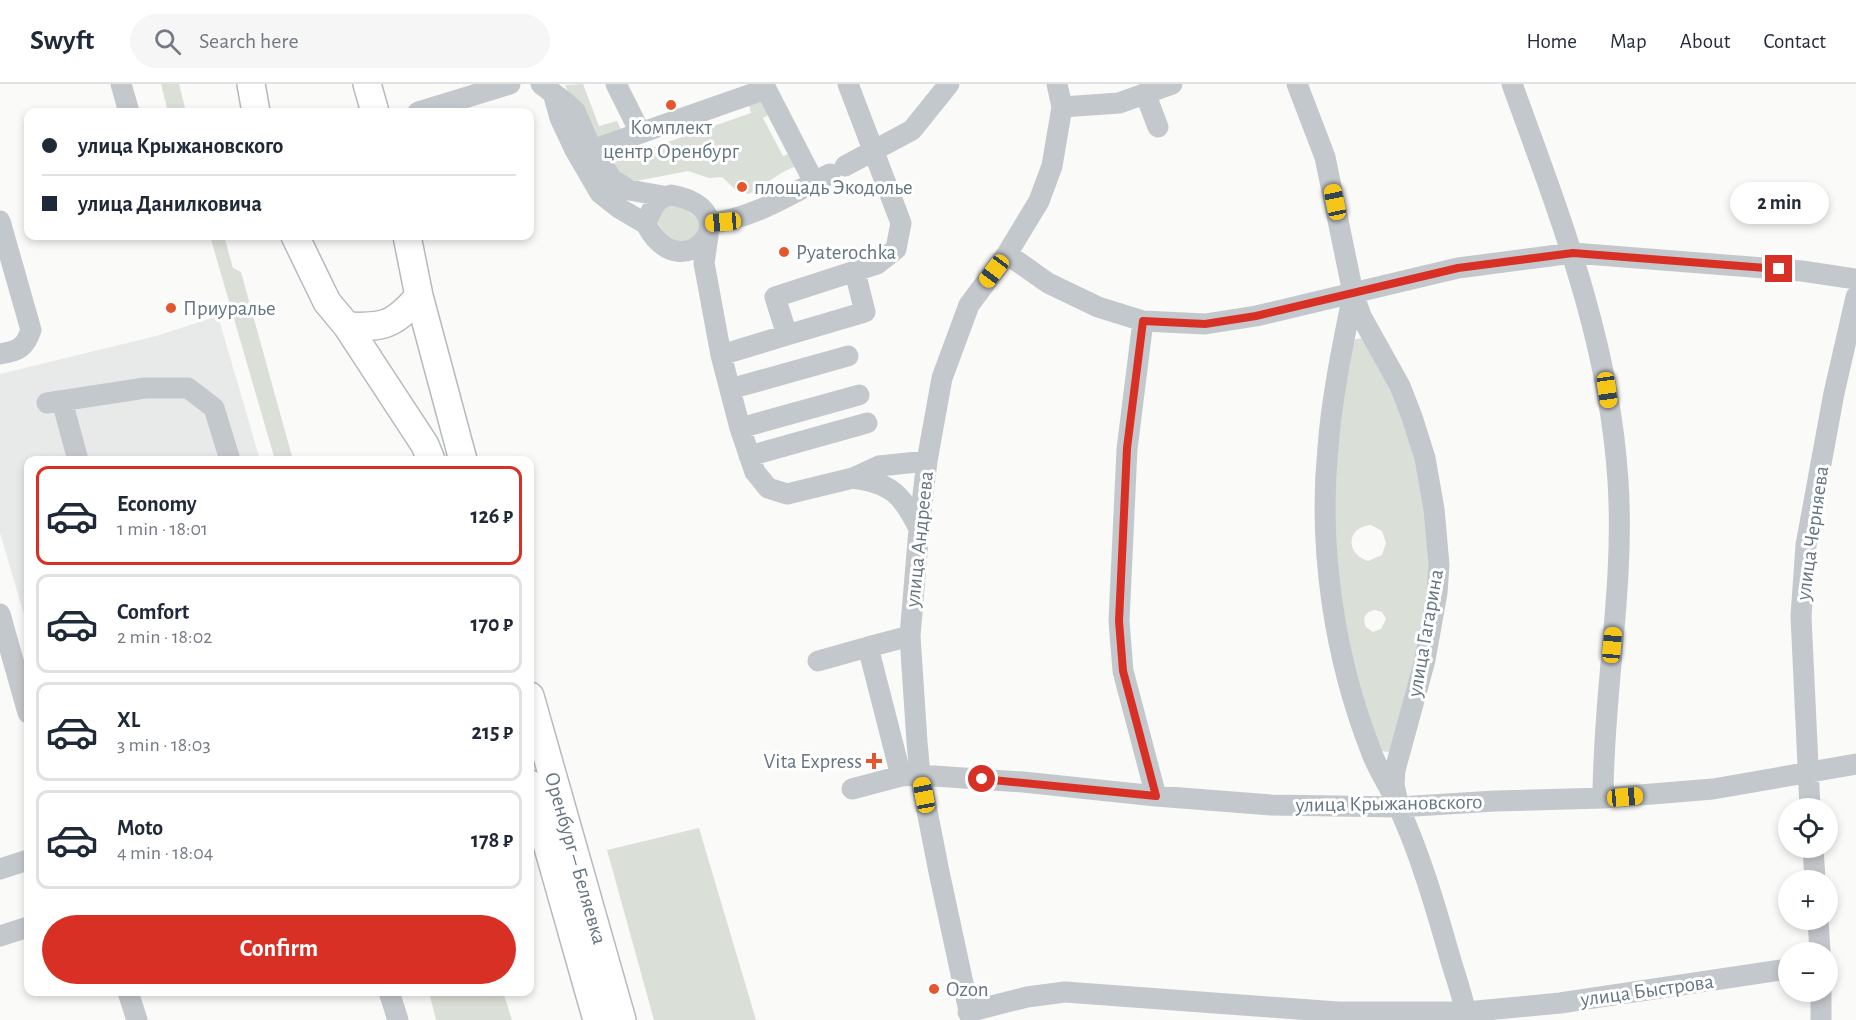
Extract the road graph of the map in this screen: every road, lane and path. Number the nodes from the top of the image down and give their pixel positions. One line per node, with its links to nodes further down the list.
1 (121, 84): 15 (street)
2 (251, 84): 16 (main road)
3 (367, 84): 17 (main road)
4 (510, 84): 18 (street)
5 (616, 84): 20 (street)
6 (848, 84): 22 (street)
7 (949, 84): 22 (street)
8 (1057, 84): 14 (street, улица Андреева)
9 (1172, 84): 13 (street)
10 (1298, 84): 36 (street, улица Гагарина)
11 (1512, 84): 31 (street)
12 (547, 88): 21 (street); 26 (street)
13 (1145, 93): 14 (street); 19 (street)
14 (1062, 106): 32 (street, улица Андреева)
15 (128, 108)
16 (255, 108)
17 (374, 108)
18 (431, 108)
19 (1158, 127)
20 (640, 132): 21 (street); 23 (street)
21 (592, 150): 24 (street)
22 (874, 151): 23 (street); 33 (street)
23 (830, 174): 27 (street)
24 (663, 196): 26 (street); 27 (street)
25 (0, 221): 42 (street)
26 (646, 224): 30 (street)
27 (709, 229): 30 (street); 35 (street)
28 (297, 240): 40 (main road)
29 (408, 240): 37 (main road)
30 (673, 250): 35 (street)
31 (1573, 253): 34 (street); 36 (street); 68 (street)
32 (1007, 254): 39 (street); 54 (street, улица Андреева)
33 (855, 272): 41 (street); 41 (street)
34 (1856, 279)
35 (709, 291): 43 (street)
36 (1353, 293): 39 (street); 71 (street, улица Гагарина); 71 (street, улица Гагарина)
37 (419, 296): 40 (main road); 52 (main road)
38 (1856, 297): 64 (street, улица Черняева)
39 (1143, 321): 67 (street)
40 (346, 327): 51 (main road)
41 (787, 335): 43 (street)
42 (0, 354)
43 (721, 355): 45 (street)
44 (848, 356): 45 (street)
45 (730, 389): 48 (street)
46 (859, 395): 48 (street)
47 (867, 423): 53 (street)
48 (740, 428): 53 (street)
49 (76, 456): 50 (street)
50 (229, 456)
51 (429, 456)
52 (462, 456)
53 (749, 456): 55 (street)
54 (927, 461): 55 (street); 56 (street, улица Андреева)
55 (853, 478): 56 (street)
56 (919, 529): 58 (street, улица Андреева)
57 (0, 614): 61 (street)
58 (910, 636): 59 (street); 65 (street, улица Андреева)
59 (868, 647): 60 (street); 65 (street)
60 (818, 661)
61 (24, 699)
62 (534, 710): 85 (main road, Оренбург – Беляевка)
63 (1856, 764): 64 (street, улица Крыжановского)
64 (1807, 773): 68 (street, улица Крыжановского); 69 (street, улица Черняева)
65 (911, 776): 66 (street, улица Крыжановского); 67 (street, улица Крыжановского); 80 (street, улица Андреева)
66 (852, 789)
67 (1156, 796): 71 (street, улица Крыжановского)
68 (1604, 798): 71 (street, улица Крыжановского)
69 (1809, 798)
70 (534, 802): 84 (main road, Оренбург – Беляевка)
71 (1399, 807): 81 (street, улица Гагарина)
72 (24, 861): 73 (street)
73 (0, 869)
74 (24, 928): 75 (street)
75 (0, 936)
76 (1778, 970): 81 (street, улица Быстрова)
77 (129, 996): 82 (street)
78 (390, 996): 83 (street)
79 (1821, 1002): 86 (street)
80 (970, 1016): 81 (street, улица Быстрова)
81 (1466, 1016)
82 (136, 1020)
83 (398, 1020)
84 (597, 1020)
85 (622, 1020)
86 (1821, 1020)

